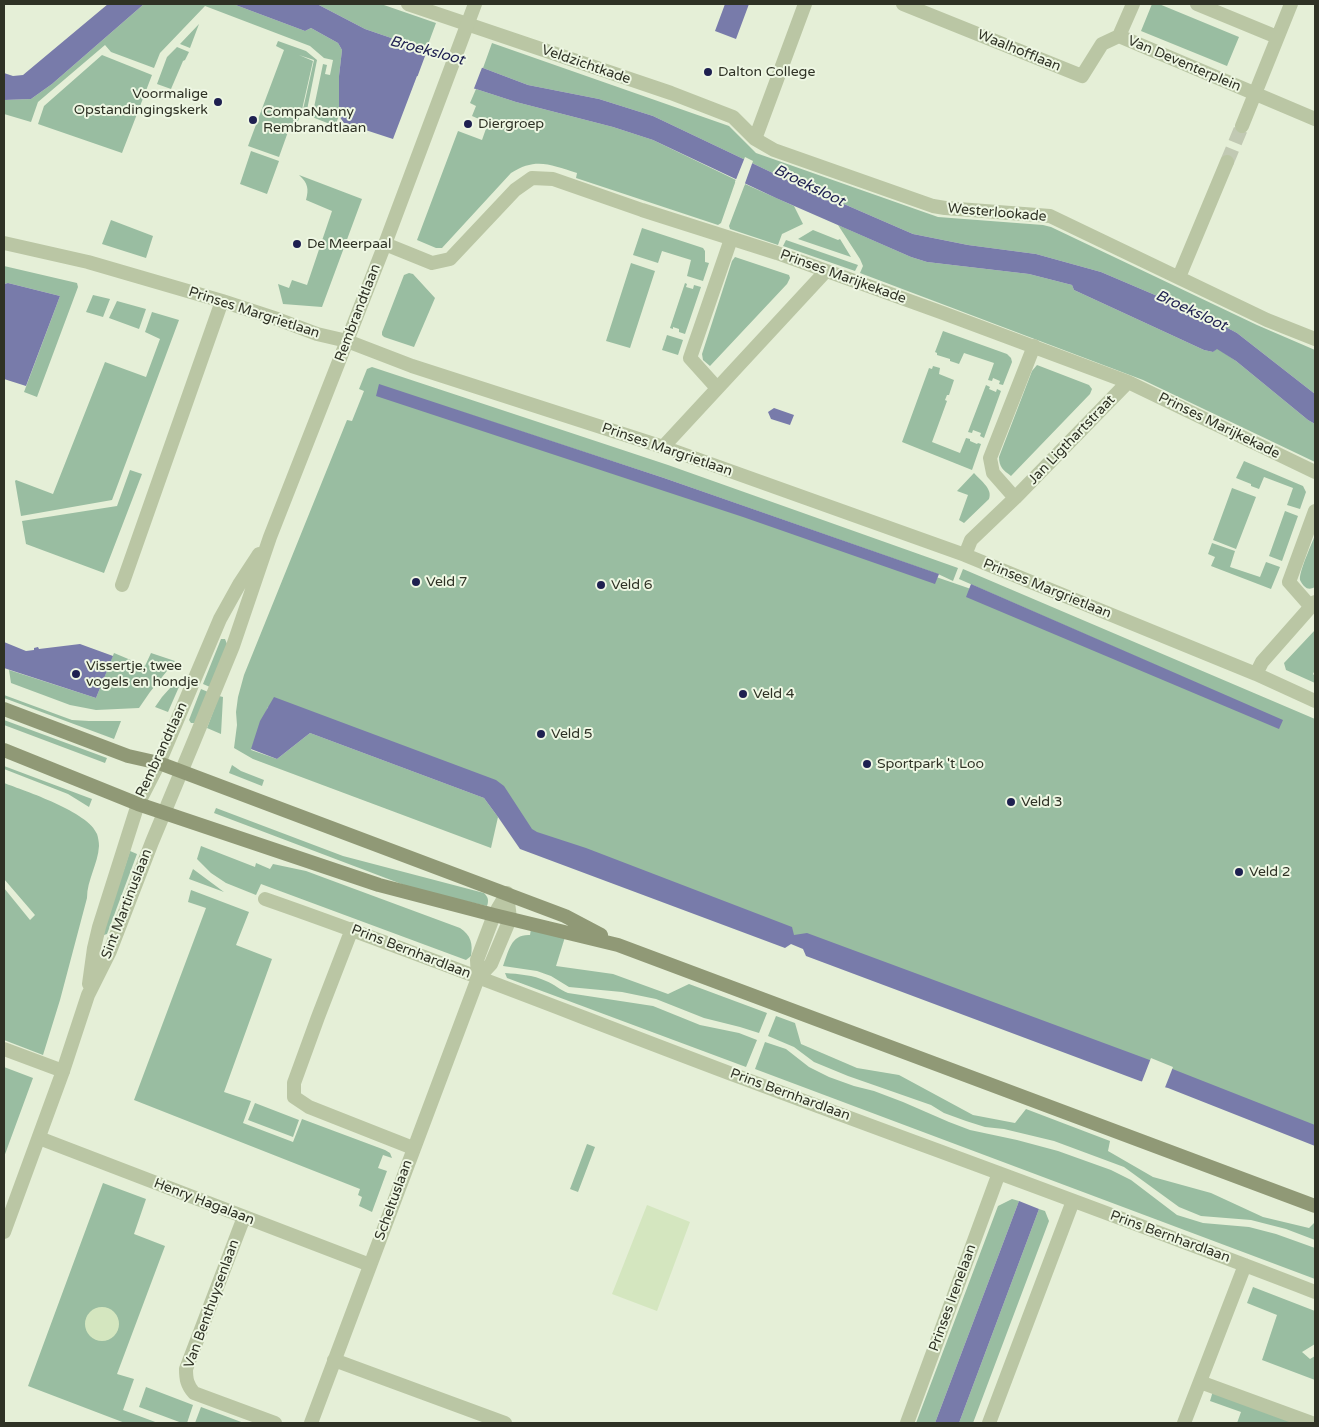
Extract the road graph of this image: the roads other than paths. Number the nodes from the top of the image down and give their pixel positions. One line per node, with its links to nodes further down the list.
1 (408, 4): 8 (street, Veldzichtkade)
2 (475, 4): 8 (street, Rembrandtlaan)
3 (805, 4): 14 (street)
4 (903, 4): 9 (street, Waalhofflaan)
5 (1133, 4): 9 (street, Van Deventerplein)
6 (1197, 4): 10 (street)
7 (1292, 4): 10 (street, Van Deventerplein)
8 (467, 24): 14 (street, Veldzichtkade); 18 (street, Rembrandtlaan)
9 (1119, 36): 11 (street, Van Deventerplein)
10 (1277, 37): 11 (street, Van Deventerplein)
11 (1256, 94): 12 (street); 13 (street)
12 (1315, 119)
13 (1242, 126)
14 (755, 139): 20 (street, Westerlookade)
15 (1227, 162): 20 (street)
16 (731, 238): 18 (street, Prinses Marijkekade); 19 (street, Prinses Marijkekade); 26 (street)
17 (4, 243): 21 (street, Prinses Margrietlaan)
18 (385, 244): 23 (street, Rembrandtlaan)
19 (826, 271): 24 (street, Prinses Marijkekade); 26 (street)
20 (1179, 277): 22 (street, Westerlookade)
21 (222, 301): 23 (street, Prinses Margrietlaan); 33 (street)
22 (1315, 339)
23 (347, 341): 27 (street, Prinses Margrietlaan); 31 (street, Rembrandtlaan)
24 (1034, 346): 25 (street, Prinses Marijkekade); 29 (street)
25 (1128, 382): 28 (street, Prinses Marijkekade); 29 (street, Jan Ligthartstraat)
26 (717, 388): 27 (street)
27 (663, 447): 32 (street, Prinses Margrietlaan)
28 (1315, 472)
29 (1015, 498): 32 (street, Jan Ligthartstraat)
30 (1315, 511): 34 (street)
31 (270, 537): 39 (street, Rembrandtlaan); 40 (street, Rembrandtlaan)
32 (965, 555): 35 (street, Prinses Margrietlaan)
33 (122, 585)
34 (1313, 604): 35 (street)
35 (1256, 674): 36 (street, Prinses Margrietlaan)
36 (1315, 701)
37 (4, 709): 39 (main road)
38 (4, 750): 41 (main road)
39 (159, 763): 40 (main road); 41 (street, Rembrandtlaan)
40 (181, 772): 42 (street, Rembrandtlaan); 43 (main road)
41 (138, 804): 42 (main road); 50 (street, Sint Martinuslaan)
42 (164, 812): 45 (main road); 50 (street, Sint Martinuslaan)
43 (506, 893): 45 (street, Scheltuslaan); 46 (street); 48 (main road)
44 (265, 899): 47 (street, Prins Bernhardlaan)
45 (494, 915): 46 (main road); 49 (street, Scheltuslaan)
46 (510, 918): 48 (main road); 49 (street, Scheltuslaan)
47 (352, 929): 49 (street, Prins Bernhardlaan); 54 (street)
48 (618, 945): 57 (main road)
49 (478, 978): 54 (street, Scheltuslaan); 55 (street, Prins Bernhardlaan)
50 (88, 995): 52 (street, Sint Martinuslaan)
51 (4, 1049): 52 (street)
52 (64, 1071): 53 (street, Sint Martinuslaan)
53 (38, 1138): 58 (street, Henry Hagalaan); 59 (street, Sint Martinuslaan)
54 (413, 1148): 60 (street, Scheltuslaan)
55 (999, 1173): 56 (street, Prins Bernhardlaan); 68 (street, Prinses Irenelaan)
56 (1072, 1201): 61 (street, Prins Bernhardlaan); 69 (street)
57 (1315, 1206)
58 (244, 1217): 60 (street, Henry Hagalaan); 65 (street, Van Benthuysenlaan)
59 (4, 1232)
60 (370, 1265): 63 (street, Scheltuslaan)
61 (1245, 1265): 62 (street, Prins Bernhardlaan); 64 (street)
62 (1315, 1292)
63 (334, 1360): 66 (street, Scheltuslaan); 67 (street)
64 (1200, 1382): 70 (street); 71 (street)
65 (275, 1423)
66 (311, 1423)
67 (505, 1423)
68 (907, 1423)
69 (989, 1423)
70 (1184, 1423)
71 (1312, 1423)

